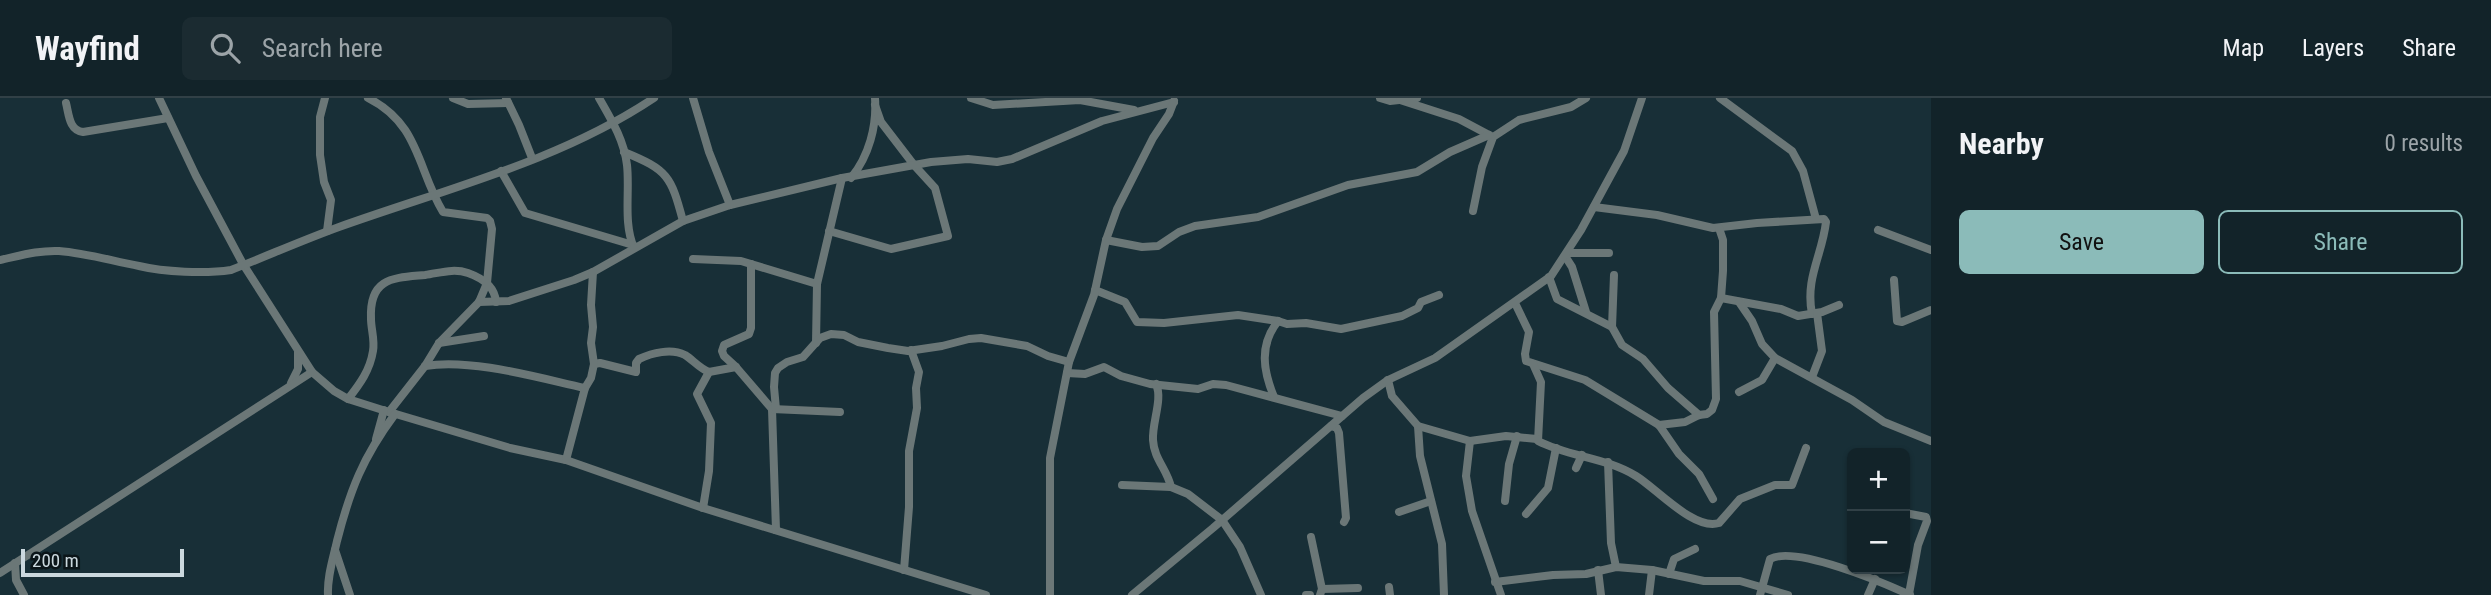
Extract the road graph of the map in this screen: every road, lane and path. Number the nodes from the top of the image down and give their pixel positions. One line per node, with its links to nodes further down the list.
1 (159, 98): 20 (street)
2 (325, 98): 36 (street)
3 (368, 98): 28 (street)
4 (453, 98): 14 (street)
5 (600, 98): 21 (street)
6 (654, 98): 21 (street)
7 (693, 98): 29 (street)
8 (971, 98): 19 (street)
9 (1380, 98): 16 (street)
10 (1418, 98): 16 (street)
11 (1586, 98): 22 (street)
12 (1642, 98): 30 (street)
13 (1720, 98): 32 (street)
14 (507, 100): 24 (street)
15 (1174, 100): 19 (street); 38 (street)
16 (1400, 100): 22 (street)
17 (875, 101): 25 (street); 27 (street)
18 (66, 103): 20 (street)
19 (1135, 110): 25 (street)
20 (168, 117): 45 (street)
21 (614, 123): 23 (street); 24 (street)
22 (1491, 136): 31 (street); 38 (street)
23 (624, 152): 33 (street); 39 (street)
24 (531, 158): 26 (street)
25 (914, 165): 27 (street); 37 (street)
26 (502, 171): 28 (street); 39 (street)
27 (847, 178): 29 (street); 37 (street)
28 (434, 195): 36 (street); 51 (street)
29 (730, 205): 33 (street)
30 (1594, 206): 34 (street); 42 (street)
31 (1473, 211)
32 (1816, 219): 34 (street); 63 (street)
33 (683, 221): 39 (street)
34 (1719, 228): 55 (street)
35 (1878, 230): 40 (street)
36 (327, 231): 45 (street)
37 (829, 231): 52 (street)
38 (1106, 240): 53 (street)
39 (633, 246): 47 (street)
40 (1931, 250)
41 (1609, 253): 42 (street)
42 (1566, 254): 49 (street); 62 (street)
43 (693, 259): 46 (street)
44 (0, 260): 45 (street)
45 (243, 264): 69 (street)
46 (751, 264): 52 (street); 76 (street)
47 (593, 272): 57 (street); 73 (street)
48 (1614, 275): 65 (street)
49 (1549, 277): 59 (street); 62 (street)
50 (1894, 280): 61 (street)
51 (487, 283): 56 (street); 57 (street); 87 (street)
52 (817, 284): 68 (street)
53 (1096, 290): 64 (street); 72 (street)
54 (1439, 295): 64 (street)
55 (1721, 298): 58 (street); 91 (street)
56 (479, 302): 57 (street); 67 (street)
57 (496, 302)
58 (1739, 302): 63 (street); 71 (street)
59 (1515, 303): 74 (street); 81 (street)
60 (1839, 305): 63 (street)
61 (1931, 310)
62 (1586, 312): 65 (street)
63 (1815, 314): 80 (street)
64 (1278, 321): 86 (street)
65 (1612, 327): 91 (street)
66 (484, 337): 67 (street)
67 (439, 343): 75 (street)
68 (816, 343): 70 (street); 88 (street)
69 (298, 349): 77 (street); 83 (street)
70 (911, 350): 72 (street); 124 (street)
71 (1774, 358): 80 (street); 85 (street)
72 (1069, 362): 79 (street)
73 (594, 364): 78 (street); 84 (street)
74 (1534, 364): 93 (street); 97 (street)
75 (425, 366): 84 (street); 89 (street)
76 (736, 366): 78 (street); 88 (street)
77 (312, 372): 83 (street); 87 (street)
78 (709, 372): 111 (street)
79 (1067, 373): 82 (street); 140 (street)
80 (1812, 377): 99 (street)
81 (1388, 380): 92 (street); 95 (street)
82 (1156, 384): 86 (street); 107 (street)
83 (288, 387): 121 (street)
84 (585, 388): 103 (street)
85 (1739, 392)
86 (1274, 397): 92 (street)
87 (348, 399): 89 (street)
88 (774, 409): 90 (street); 117 (street)
89 (389, 412): 103 (street); 119 (street)
90 (840, 412)
91 (1699, 415): 93 (street)
92 (1342, 416): 94 (street)
93 (1658, 425): 108 (street)
94 (1331, 426): 115 (street); 116 (street)
95 (1418, 426): 98 (street); 109 (street)
96 (1517, 436): 97 (street); 98 (street); 110 (street)
97 (1537, 439): 101 (street)
98 (1469, 441): 131 (street)
99 (1931, 441)
100 (1806, 447): 104 (street)
101 (1556, 448): 102 (street); 113 (street)
102 (1582, 455): 104 (street); 105 (street)
103 (566, 460): 111 (street)
104 (1608, 462): 122 (street)
105 (1576, 468)
106 (1122, 485): 107 (street)
107 (1171, 486): 115 (street)
108 (1713, 499)
109 (1431, 501): 112 (street); 143 (street)
110 (1505, 501)
111 (703, 508): 117 (street)
112 (1399, 512)
113 (1526, 514)
114 (1910, 514): 149 (street)
115 (1222, 520): 141 (street); 142 (street)
116 (1344, 522)
117 (776, 530): 124 (street)
118 (1311, 537): 135 (street)
119 (335, 550): 137 (street); 138 (street)
120 (1695, 550): 128 (street)
121 (15, 563): 127 (street); 136 (street)
122 (1616, 567): 125 (street); 126 (street)
123 (1847, 569): 133 (street)
124 (904, 570): 134 (street)
125 (1598, 570): 131 (street); 145 (street)
126 (1652, 570): 128 (street); 146 (street)
127 (0, 573)
128 (1669, 573): 133 (street)
129 (1864, 574): 130 (street)
130 (1875, 579): 148 (street); 149 (street)
131 (1495, 582): 144 (street)
132 (1358, 588): 135 (street)
133 (1761, 591): 147 (street)
134 (962, 592): 139 (street)
135 (1321, 592)
136 (24, 595)
137 (328, 595)
138 (350, 595)
139 (986, 595)
140 (1050, 595)
141 (1132, 595)
142 (1261, 595)
143 (1444, 595)
144 (1501, 595)
145 (1601, 595)
146 (1649, 595)
147 (1788, 595)
148 (1868, 595)
149 (1909, 595)

